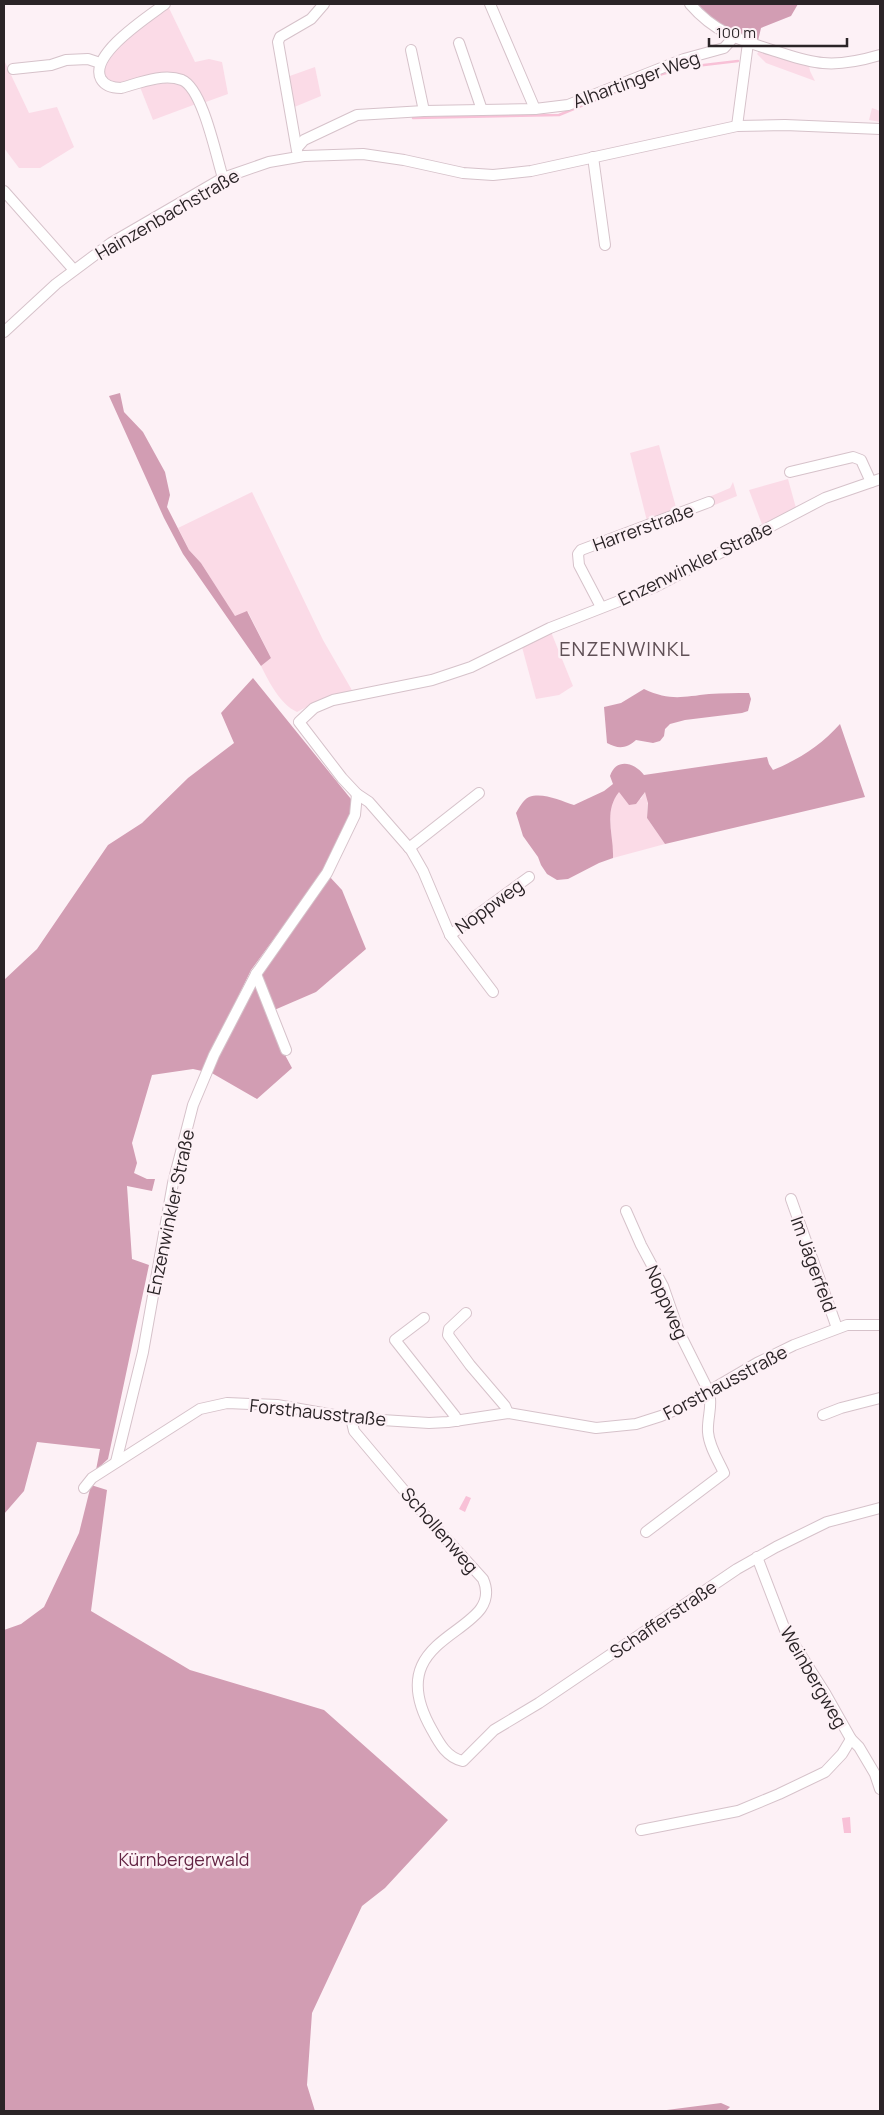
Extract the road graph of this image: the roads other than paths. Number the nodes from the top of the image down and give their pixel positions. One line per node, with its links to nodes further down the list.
1 (165, 4): 10 (street)
2 (324, 4): 17 (street)
3 (490, 4): 13 (street)
4 (690, 4): 5 (street)
5 (734, 38): 7 (street); 13 (street, Alhartinger Weg)
6 (459, 43): 12 (street)
7 (748, 43): 9 (street); 15 (street)
8 (411, 50): 14 (street)
9 (880, 55)
10 (100, 63): 11 (street); 19 (street)
11 (13, 69)
12 (482, 110): 13 (street, Alhartinger Weg); 14 (street, Alhartinger Weg)
13 (534, 110)
14 (424, 111): 17 (street, Alhartinger Weg)
15 (736, 126): 16 (street, Hainzenbachstraße); 18 (street, Hainzenbachstraße)
16 (880, 129)
17 (297, 153): 18 (street, Hainzenbachstraße); 19 (street, Hainzenbachstraße)
18 (593, 157): 21 (street)
19 (223, 178): 22 (street, Hainzenbachstraße)
20 (4, 191): 22 (street)
21 (605, 245)
22 (74, 270): 23 (street, Hainzenbachstraße)
23 (4, 332)
24 (790, 472): 25 (street, Enzenwinkler Straße)
25 (876, 480): 27 (street, Enzenwinkler Straße)
26 (709, 502): 27 (street, Harrerstraße)
27 (601, 608): 29 (street, Enzenwinkler Straße)
28 (479, 793): 30 (street)
29 (357, 794): 30 (street, Noppweg); 33 (street, Enzenwinkler Straße)
30 (409, 848): 32 (street, Noppweg)
31 (529, 877): 32 (street, Noppweg)
32 (450, 935): 34 (street, Noppweg)
33 (256, 974): 35 (street); 48 (street, Enzenwinkler Straße)
34 (492, 992)
35 (286, 1050)
36 (791, 1199): 41 (street, Im Jägerfeld)
37 (626, 1211): 42 (street, Noppweg)
38 (466, 1312): 44 (street)
39 (424, 1318): 47 (street)
40 (880, 1325): 41 (street, Forsthausstraße)
41 (837, 1328): 42 (street, Forsthausstraße)
42 (709, 1392): 44 (street, Forsthausstraße); 51 (street)
43 (880, 1398): 45 (street)
44 (508, 1413): 47 (street, Forsthausstraße)
45 (824, 1415)
46 (351, 1418): 47 (street, Forsthausstraße); 48 (street, Forsthausstraße); 54 (street, Schollenweg)
47 (457, 1421)
48 (116, 1462): 49 (street, Forsthausstraße)
49 (84, 1488)
50 (880, 1508): 52 (street, Schafferstraße)
51 (646, 1532)
52 (757, 1557): 53 (street, Weinbergweg); 54 (street, Schafferstraße)
53 (851, 1739): 55 (street, Weinbergweg); 56 (street, Weinbergweg)
54 (463, 1762)
55 (880, 1785)
56 (641, 1830)

